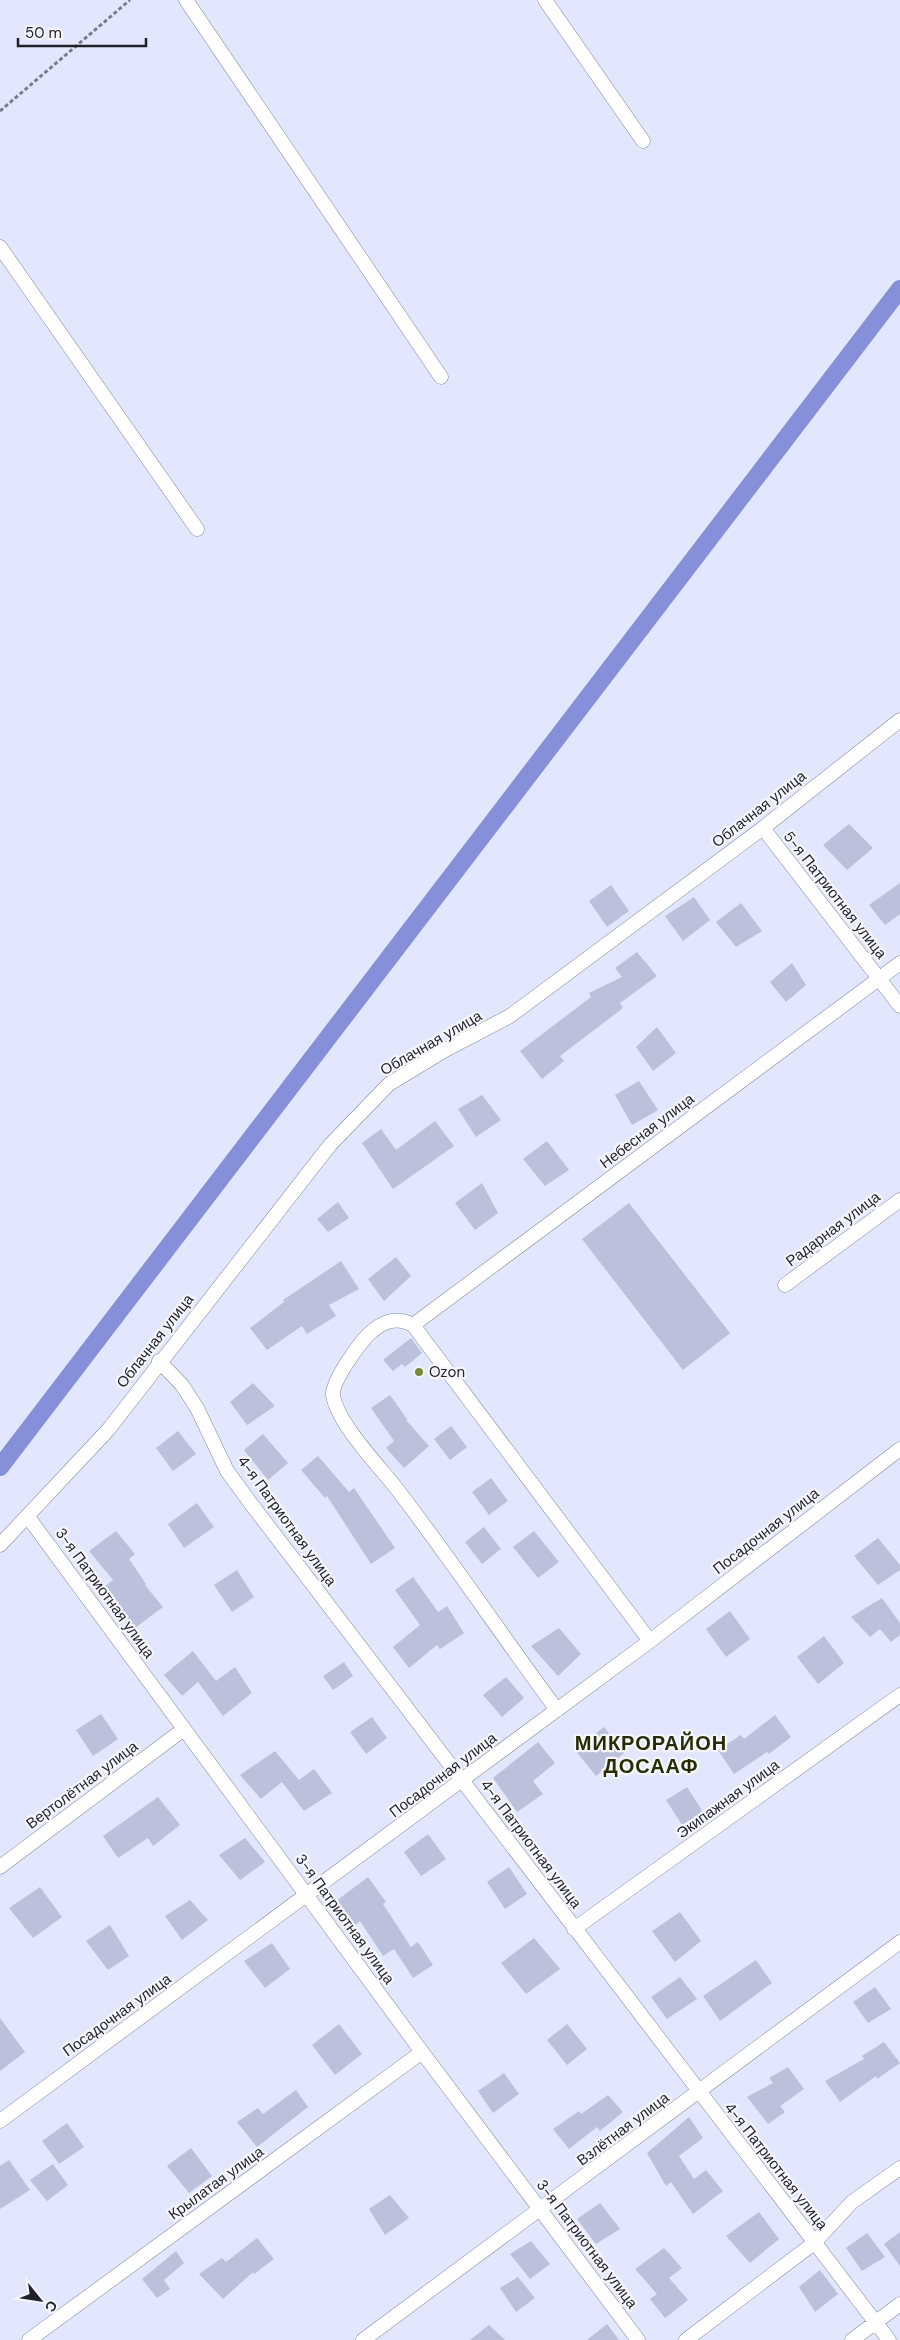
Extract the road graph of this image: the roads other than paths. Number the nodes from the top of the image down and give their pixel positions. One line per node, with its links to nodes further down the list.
1 (186, 0): 5 (street)
2 (545, 0): 3 (street)
3 (643, 141)
4 (0, 247): 6 (street)
5 (441, 377)
6 (197, 529)
7 (900, 720): 8 (street, Облачная улица)
8 (763, 828): 10 (street, 5-я Патриотная улица); 15 (street, Облачная улица)
9 (900, 963): 10 (street, Небесная улица)
10 (879, 979): 11 (street, 5-я Патриотная улица); 14 (street, Небесная улица)
11 (900, 1006)
12 (900, 1200): 13 (street, Радарная улица)
13 (785, 1285)
14 (413, 1325): 19 (street); 21 (street)
15 (159, 1361): 17 (street, Облачная улица); 23 (street, 4-я Патриотная улица)
16 (900, 1449): 19 (street, Посадочная улица)
17 (28, 1516): 18 (street, Облачная улица); 22 (street, 3-я Патриотная улица)
18 (0, 1545)
19 (650, 1641): 21 (street, Посадочная улица)
20 (900, 1695): 26 (street, Экипажная улица)
21 (557, 1710): 23 (street, Посадочная улица)
22 (184, 1729): 24 (street, Вертолётная улица); 25 (street, 3-я Патриотная улица)
23 (462, 1781): 25 (street, Посадочная улица); 26 (street, 4-я Патриотная улица)
24 (0, 1867)
25 (308, 1896): 28 (street, 3-я Патриотная улица); 30 (street, Посадочная улица)
26 (574, 1929): 29 (street, 4-я Патриотная улица)
27 (900, 1942): 29 (street, Взлётная улица)
28 (422, 2052): 32 (street, 3-я Патриотная улица); 36 (street, Крылатая улица)
29 (698, 2093): 32 (street, Взлётная улица); 33 (street, 4-я Патриотная улица)
30 (0, 2121)
31 (900, 2168): 33 (street)
32 (541, 2210): 37 (street, Взлётная улица); 38 (street, 3-я Патриотная улица)
33 (814, 2243): 35 (street, 4-я Патриотная улица); 39 (street)
34 (900, 2304): 35 (street)
35 (875, 2322): 40 (street); 41 (street, 4-я Патриотная улица)
36 (29, 2340)
37 (363, 2340)
38 (638, 2340)
39 (686, 2340)
40 (852, 2340)
41 (889, 2340)

